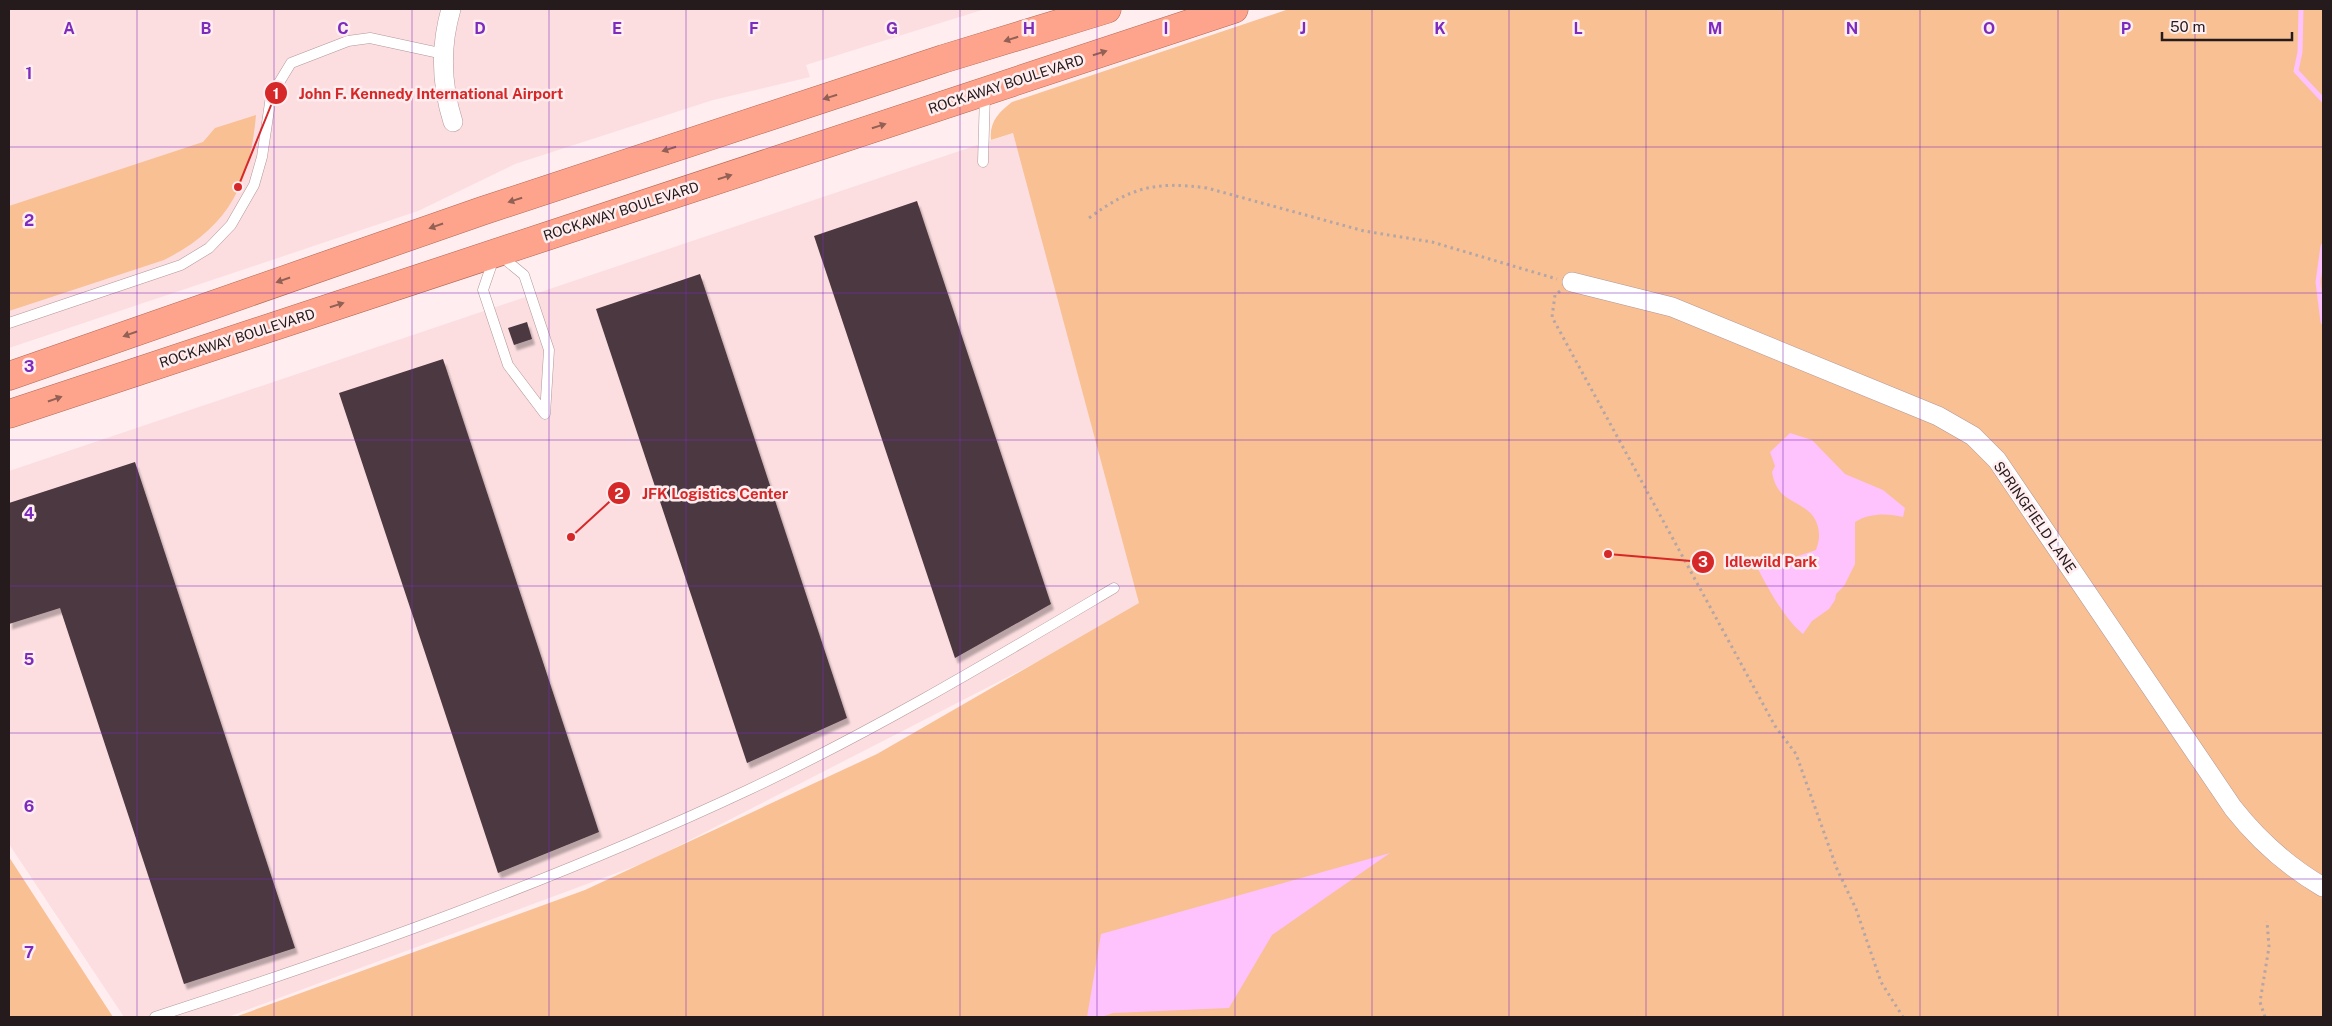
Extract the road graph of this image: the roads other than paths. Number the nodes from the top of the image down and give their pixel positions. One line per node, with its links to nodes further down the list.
1 (451, 9): 4 (street)
2 (1107, 9): 11 (highway, one-way to 11)
3 (1234, 9): 5 (highway, ROCKAWAY BOULEVARD, one-way to 3)
4 (444, 54): 6 (street); 10 (lane)
5 (985, 91): 7 (lane); 8 (highway, ROCKAWAY BOULEVARD, one-way to 5)
6 (454, 122)
7 (983, 162)
8 (496, 252): 8 (lane); 12 (highway, ROCKAWAY BOULEVARD, one-way to 8)
9 (1572, 282): 14 (street, SPRINGFIELD LANE)
10 (9, 323)
11 (9, 376)
12 (9, 414)
13 (1114, 588): 15 (lane)
14 (2323, 887)
15 (155, 1017)

